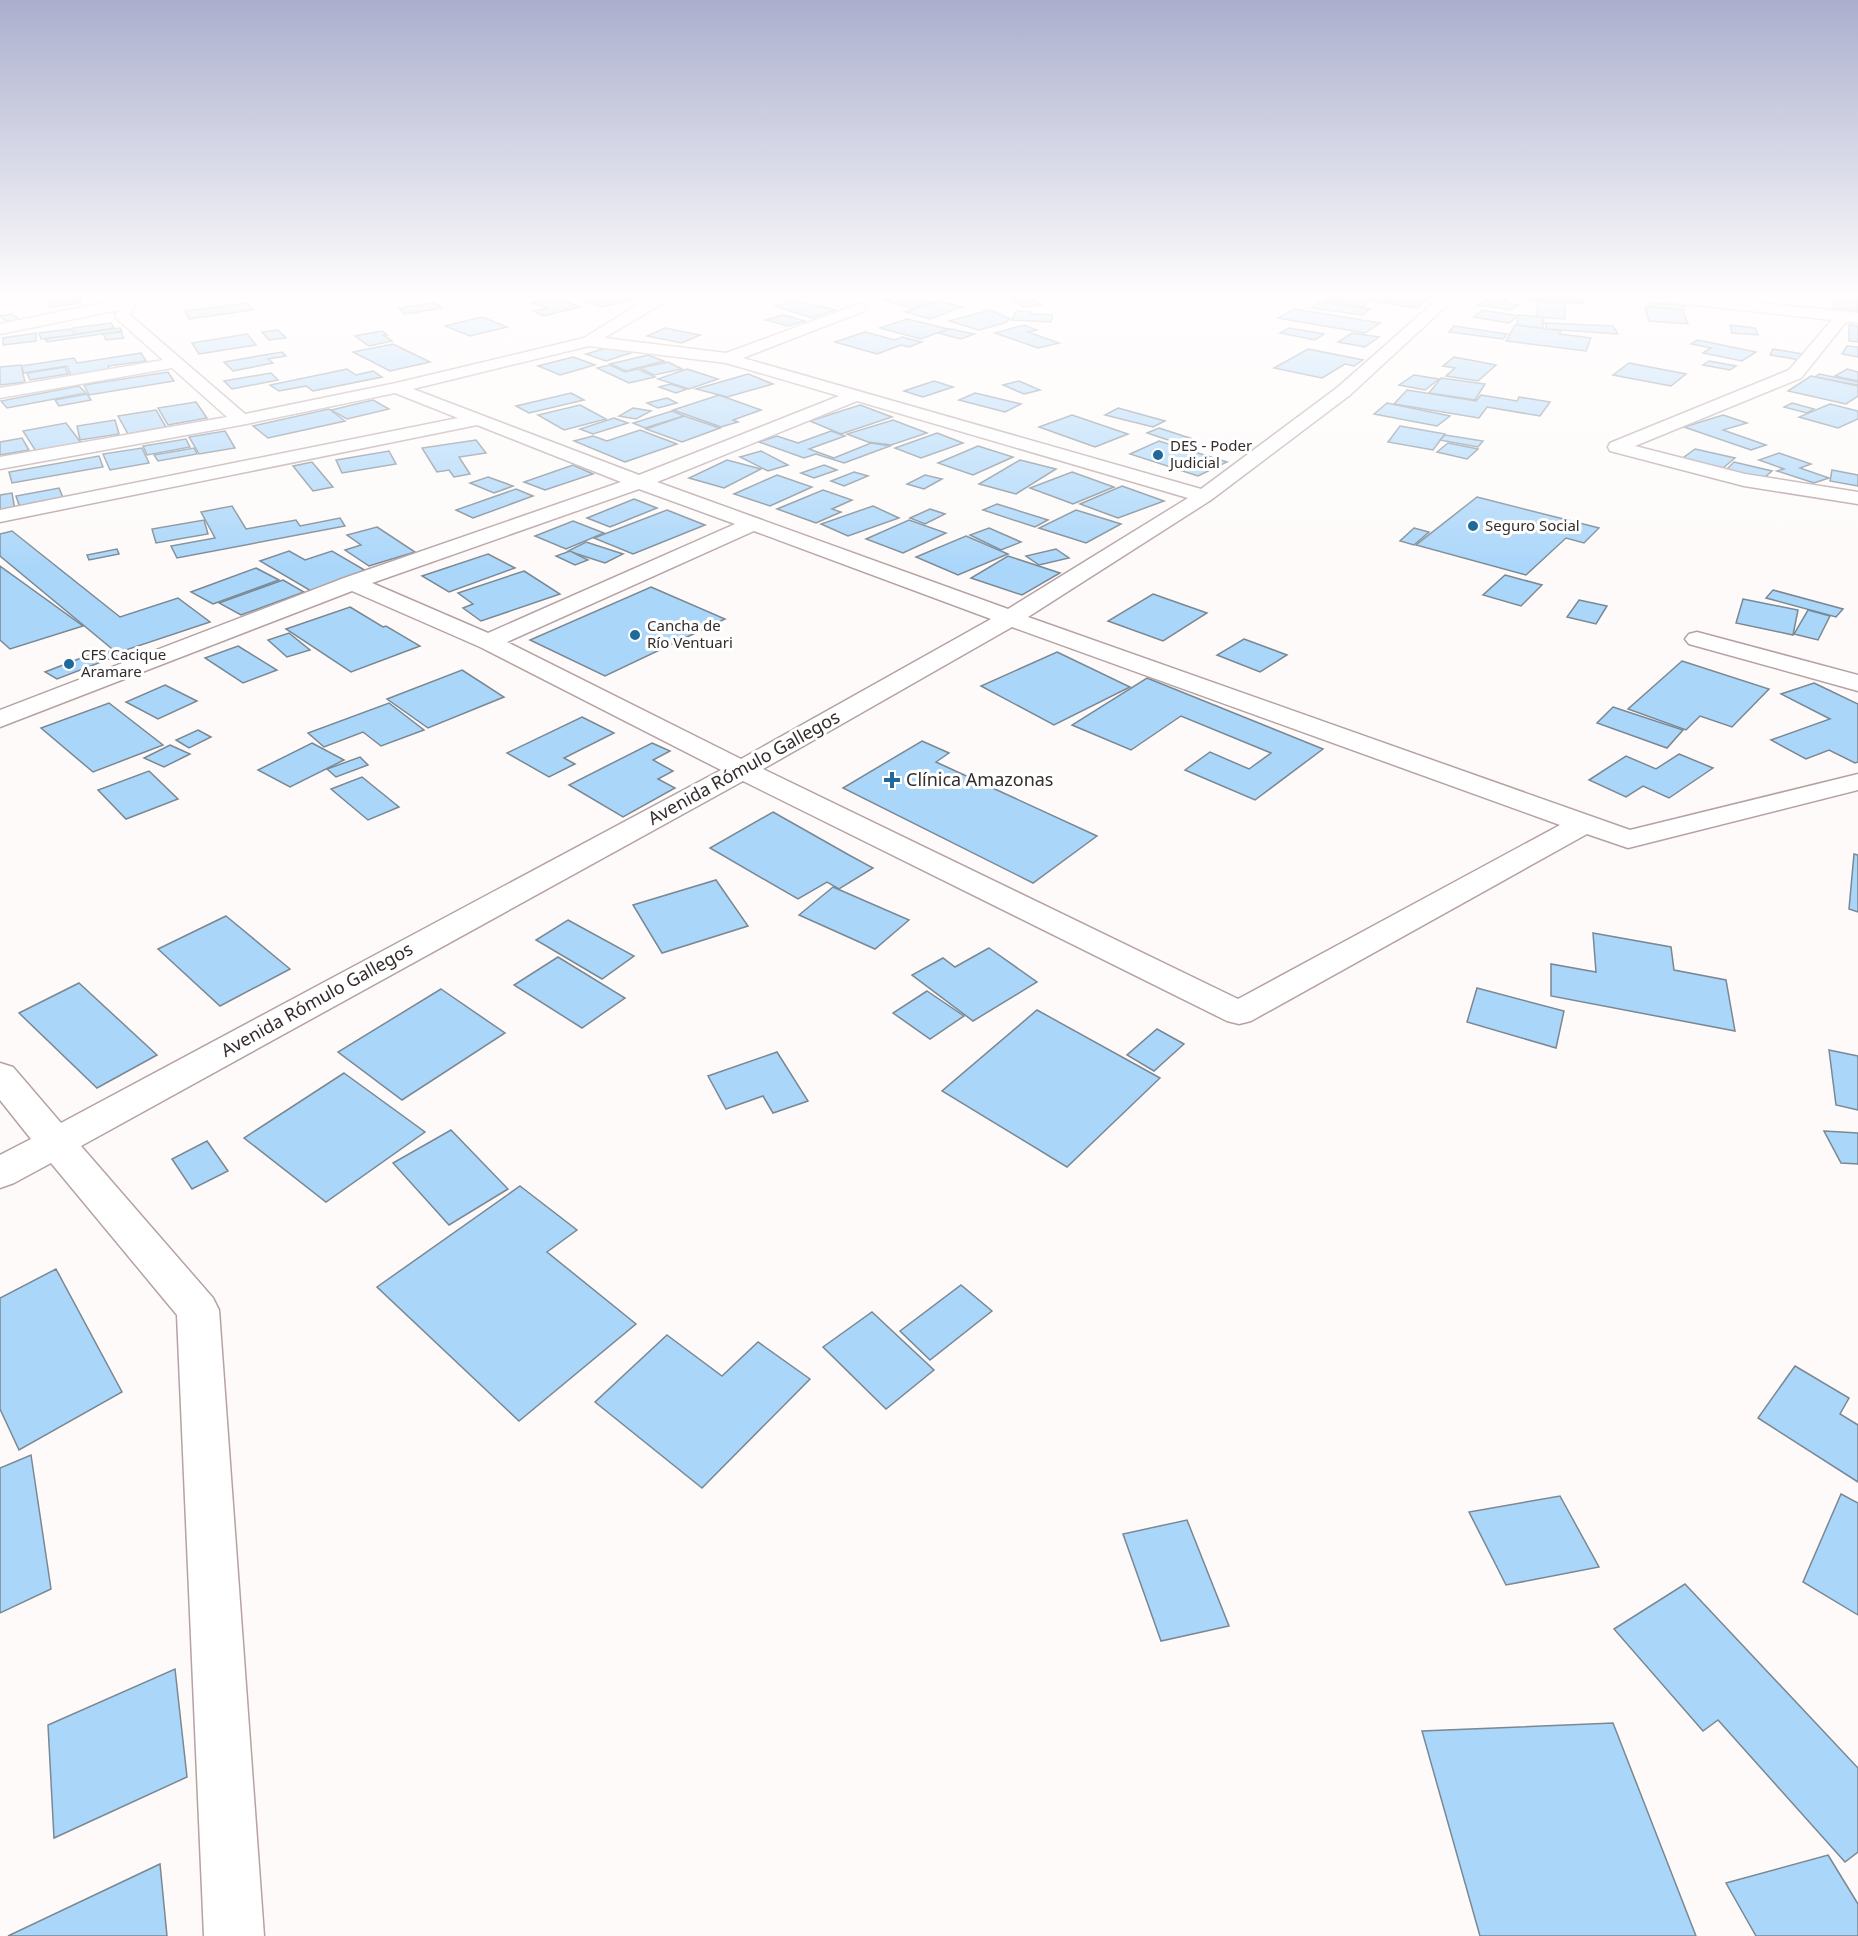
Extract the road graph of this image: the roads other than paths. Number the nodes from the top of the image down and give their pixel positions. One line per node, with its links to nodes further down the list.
1 (27, 388): 8 (street)
2 (204, 388): 10 (street)
3 (394, 388): 10 (street)
4 (396, 388): 11 (street)
5 (836, 388): 9 (street)
6 (1348, 388): 14 (street, Avenida Rómulo Gallegos)
7 (1760, 388): 15 (street)
8 (0, 393)
9 (856, 394): 13 (street); 14 (street)
10 (241, 420): 12 (street)
11 (477, 420): 13 (street); 16 (street)
12 (0, 463)
13 (639, 482): 17 (street); 18 (street)
14 (1204, 496): 19 (street, Avenida Rómulo Gallegos)
15 (1858, 498)
16 (0, 516)
17 (755, 523): 19 (street); 21 (street)
18 (352, 583): 21 (street); 23 (street)
19 (1010, 618): 24 (street, Avenida Rómulo Gallegos); 26 (street)
20 (1697, 639): 22 (street)
21 (488, 642): 24 (street)
22 (1858, 683)
23 (0, 719)
24 (742, 770): 26 (street); 28 (street, Avenida Rómulo Gallegos)
25 (1858, 782): 26 (street)
26 (1585, 823)
27 (0, 1076): 28 (street)
28 (56, 1142): 29 (street, Avenida Rómulo Gallegos); 30 (street)
29 (0, 1173)
30 (234, 1936)

